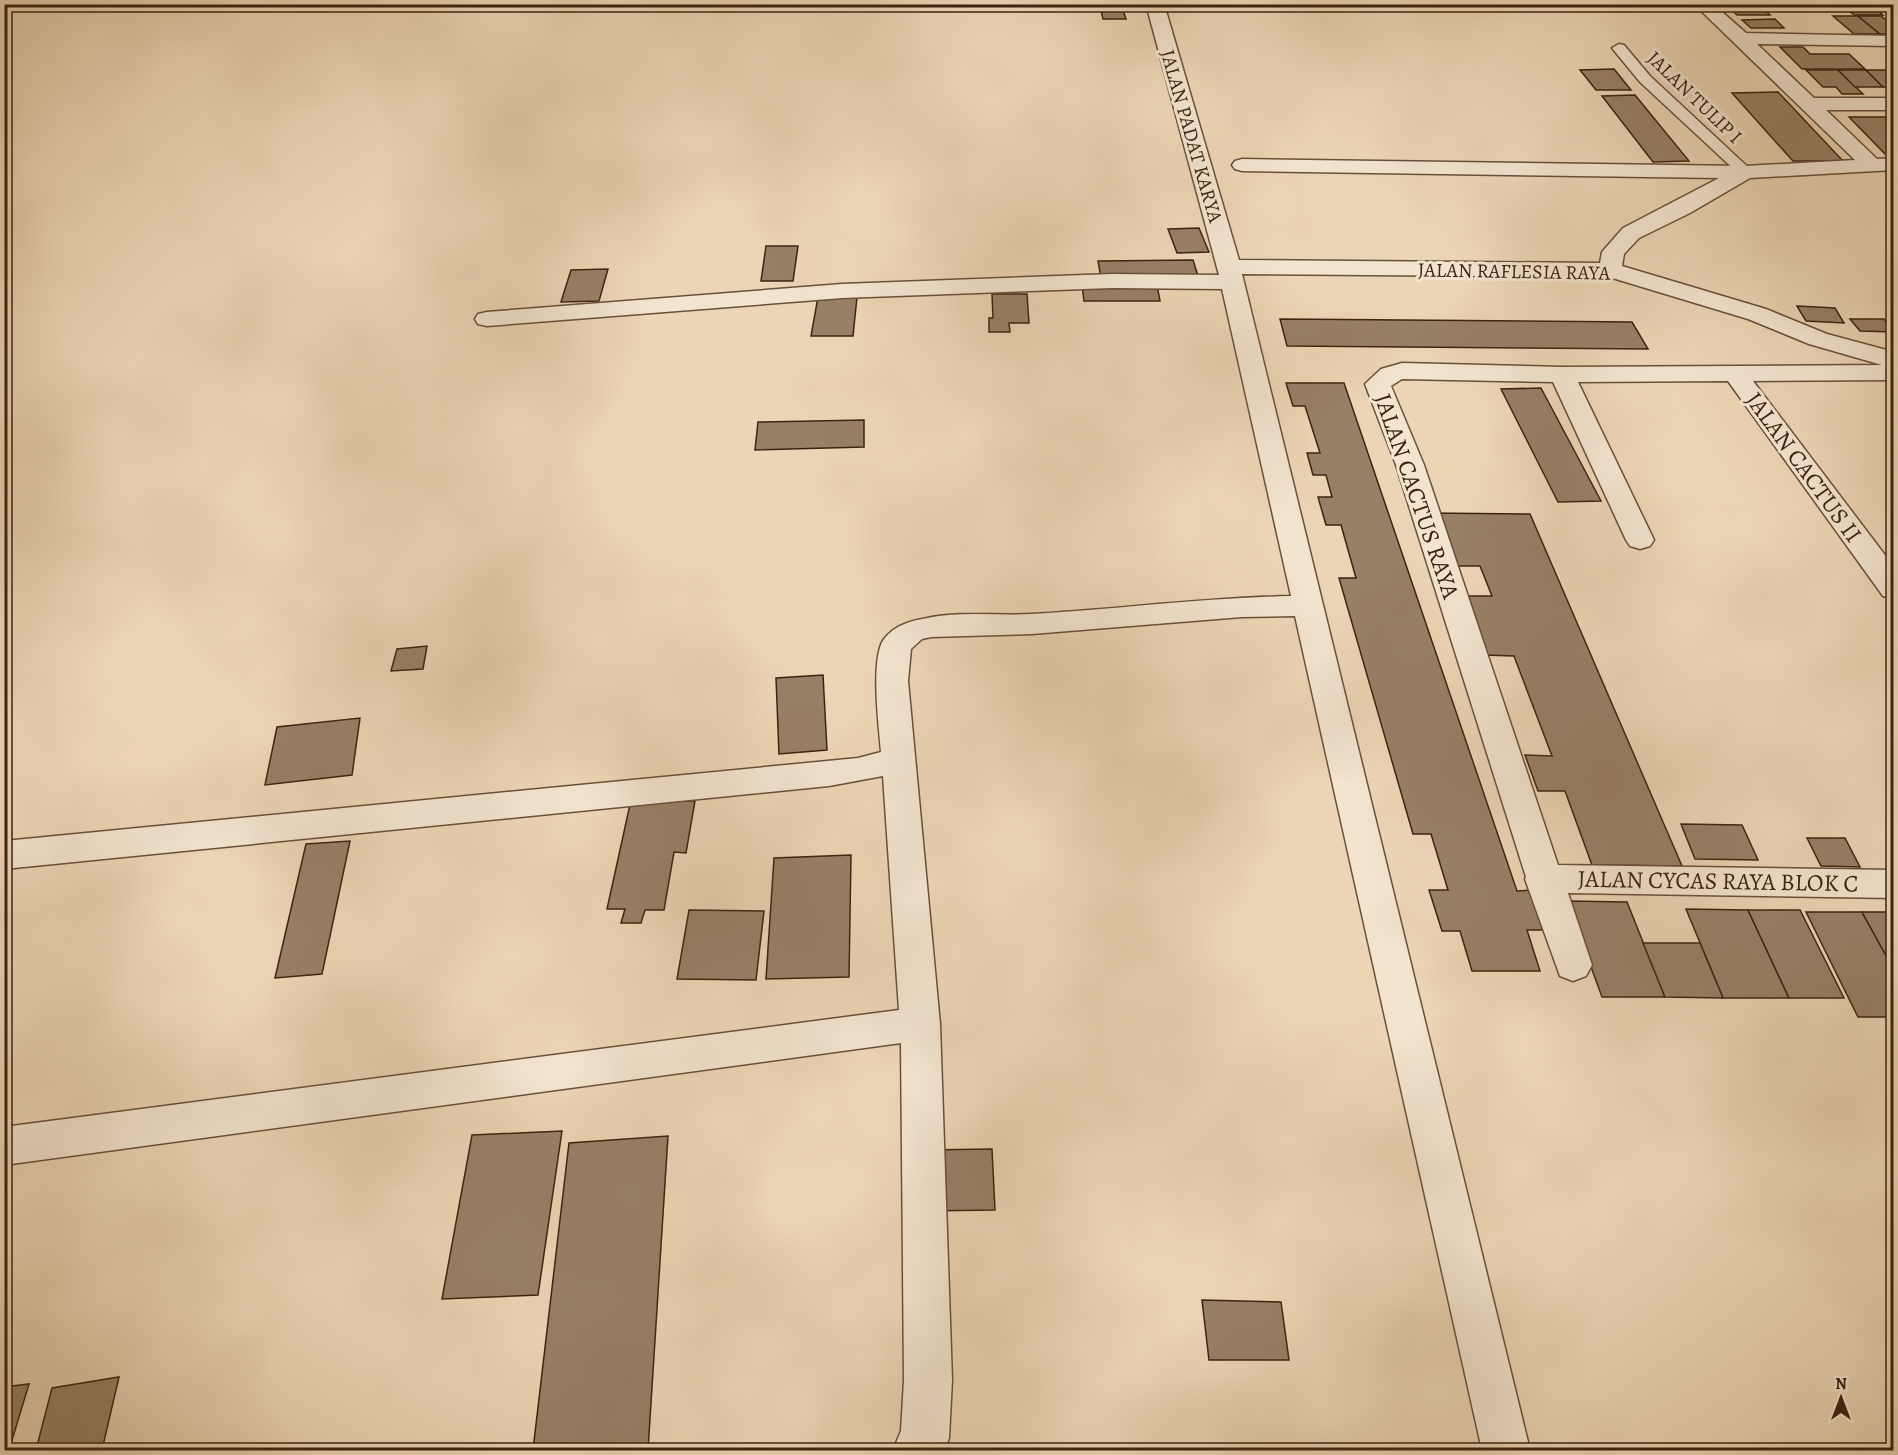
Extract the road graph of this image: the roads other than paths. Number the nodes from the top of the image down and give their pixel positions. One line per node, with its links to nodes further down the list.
1 (1155, 4): 13 (street, JALAN PADAT KARYA)
2 (1702, 4): 3 (street)
3 (1741, 38): 4 (street); 6 (street)
4 (1893, 41)
5 (1619, 48): 11 (lane, JALAN TULIP I)
6 (1808, 104): 7 (street); 8 (street)
7 (1893, 104)
8 (1871, 164): 9 (street); 11 (street)
9 (1893, 164)
10 (1242, 165): 11 (street)
11 (1745, 172): 12 (street)
12 (1610, 270): 13 (street, JALAN RAFLESIA RAYA); 15 (street, JALAN RAFLESIA RAYA)
13 (1230, 274): 14 (street, JALAN RAFLESIA RAYA); 20 (street, JALAN PADAT KARYA)
14 (487, 319)
15 (1892, 361): 17 (street, JALAN CACTUS RAYA)
16 (1563, 375): 17 (street, JALAN CACTUS RAYA); 18 (street); 23 (street, JALAN CACTUS RAYA)
17 (1736, 375): 19 (street, JALAN CACTUS II)
18 (1640, 540)
19 (1893, 590)
20 (1309, 606): 21 (street); 29 (street, JALAN PADAT KARYA)
21 (897, 760): 22 (street); 26 (street)
22 (4, 855)
23 (1543, 879): 24 (street, JALAN CYCAS RAYA BLOK C); 25 (street, JALAN CACTUS RAYA)
24 (1893, 884)
25 (1573, 965)
26 (920, 1024): 27 (street); 28 (street)
27 (4, 1146)
28 (922, 1446)
29 (1506, 1450)

